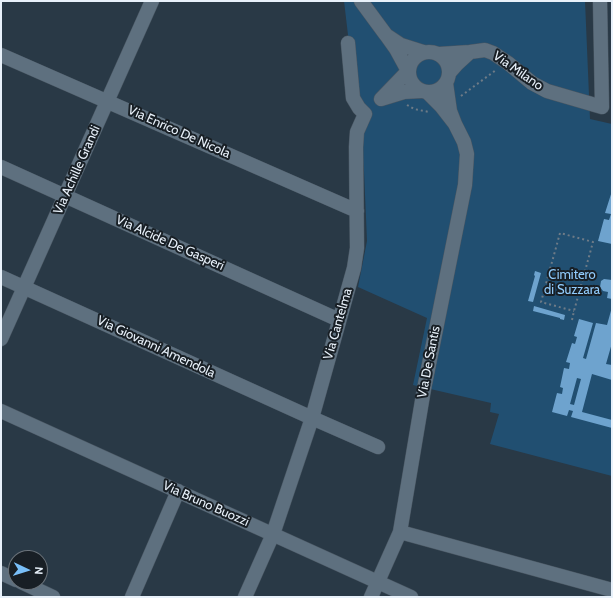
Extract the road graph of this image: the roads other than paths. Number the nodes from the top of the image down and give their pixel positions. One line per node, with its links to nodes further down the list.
1 (152, 1): 14 (street, Via Achille Grandi)
2 (361, 1): 4 (street)
3 (600, 1): 16 (street, Via Milano)
4 (386, 35): 6 (street); 10 (street)
5 (348, 43): 17 (street)
6 (423, 52): 8 (street); 10 (street)
7 (470, 52): 8 (street, Via Milano); 11 (street); 16 (street, Via Milano)
8 (439, 54): 11 (street)
9 (1, 55): 14 (street, Via Enrico De Nicola)
10 (408, 71): 12 (street); 13 (street)
11 (447, 78): 12 (street); 15 (street)
12 (424, 91): 13 (street); 15 (street, Via De Santis)
13 (381, 99): 17 (street)
14 (108, 100): 19 (street, Via Achille Grandi); 20 (street, Via Enrico De Nicola)
15 (446, 106): 29 (street, Via De Santis)
16 (607, 108)
17 (364, 114): 20 (street, Via Cantelma)
18 (1, 167): 19 (street, Via Alcide De Gasperi)
19 (65, 195): 22 (street, Via Achille Grandi); 23 (street, Via Alcide De Gasperi)
20 (357, 211): 23 (street, Via Cantelma)
21 (1, 277): 22 (street, Via Giovanni Amendola)
22 (24, 287): 24 (street, Via Achille Grandi); 26 (street, Via Giovanni Amendola)
23 (339, 320): 26 (street, Via Cantelma)
24 (1, 339)
25 (1, 412): 28 (street, Via Bruno Buozzi)
26 (312, 418): 27 (street, Via Giovanni Amendola); 30 (street, Via Cantelma)
27 (378, 447)
28 (178, 492): 30 (street, Via Bruno Buozzi); 35 (street)
29 (400, 532): 31 (street, Via De Santis); 33 (street)
30 (273, 534): 31 (street, Via Bruno Buozzi); 36 (street, Via Cantelma)
31 (377, 582): 37 (street, Via De Santis); 38 (street, Via Bruno Buozzi)
32 (39, 590): 34 (street)
33 (612, 590)
34 (54, 597)
35 (132, 597)
36 (245, 597)
37 (371, 597)
38 (410, 597)

